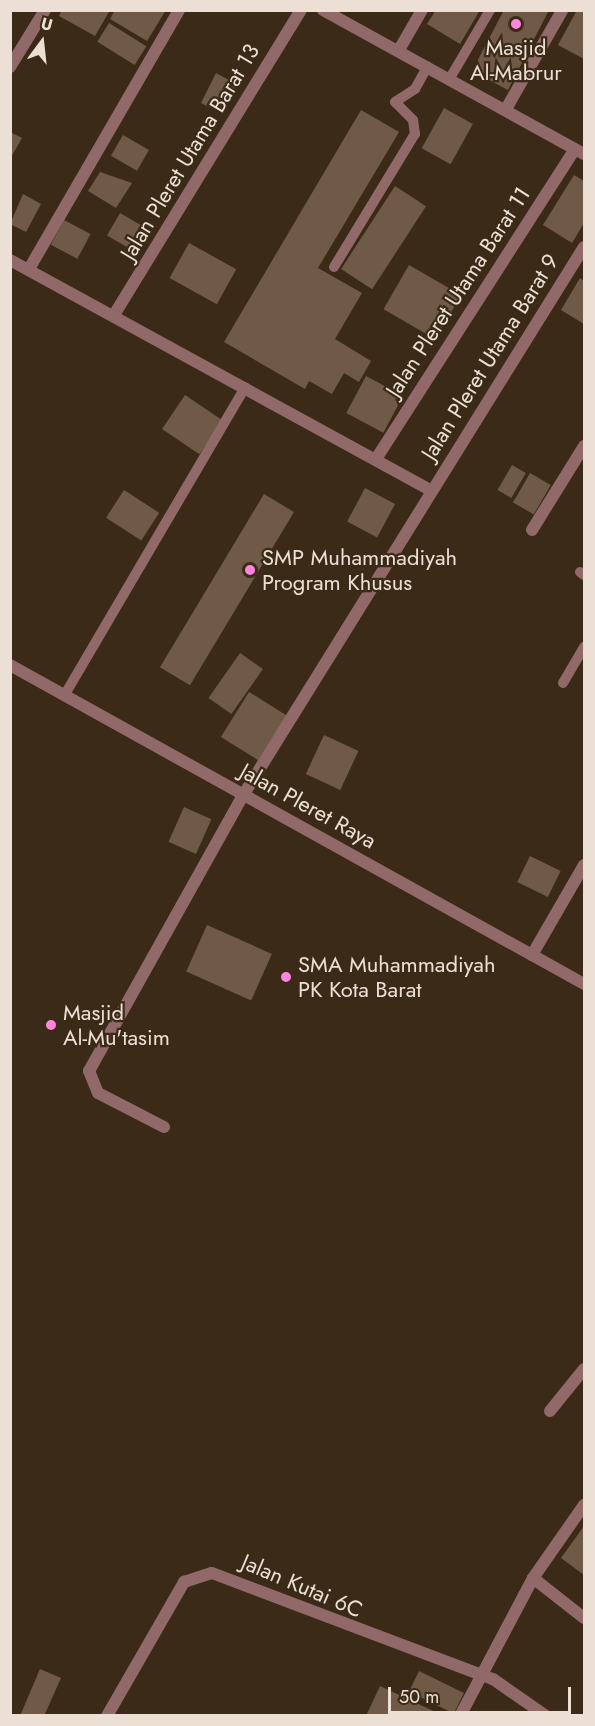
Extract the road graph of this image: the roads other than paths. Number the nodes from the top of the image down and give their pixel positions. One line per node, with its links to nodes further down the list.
1 (45, 10): 10 (street)
2 (179, 10): 17 (street)
3 (301, 10): 18 (street, Jalan Pleret Utama Barat 13)
4 (323, 10): 8 (street)
5 (422, 10): 8 (street)
6 (490, 10): 11 (lane)
7 (562, 11): 12 (street)
8 (399, 50): 9 (street)
9 (428, 66): 11 (street); 16 (lane)
10 (10, 67)
11 (450, 78): 12 (street)
12 (506, 109): 13 (street)
13 (580, 151): 21 (street, Jalan Pleret Utama Barat 11)
14 (585, 247): 22 (street, Jalan Pleret Utama Barat 9)
15 (10, 260): 17 (street)
16 (334, 267)
17 (30, 269): 18 (street)
18 (114, 315): 19 (street)
19 (245, 387): 21 (street); 27 (lane)
20 (585, 446): 23 (street)
21 (376, 459): 22 (street)
22 (430, 490): 28 (street, Jalan Pleret Utama Barat 9)
23 (532, 530)
24 (585, 647): 26 (lane)
25 (10, 665): 27 (street, Jalan Pleret Raya)
26 (563, 683)
27 (64, 696): 28 (street, Jalan Pleret Raya)
28 (244, 794): 30 (street, Jalan Pleret Raya); 32 (street, Jalan Pleret Utama Barat 9)
29 (585, 865): 30 (street)
30 (532, 956): 31 (street, Jalan Pleret Raya)
31 (585, 984)
32 (164, 1127)
33 (585, 1368): 34 (street)
34 (550, 1411)
35 (585, 1505): 36 (street)
36 (533, 1578): 37 (street); 38 (street)
37 (585, 1618)
38 (480, 1675): 39 (street, Jalan Kutai 6C); 40 (street); 41 (street, Jalan Kutai 6C)
39 (107, 1716)
40 (460, 1716)
41 (546, 1716)

